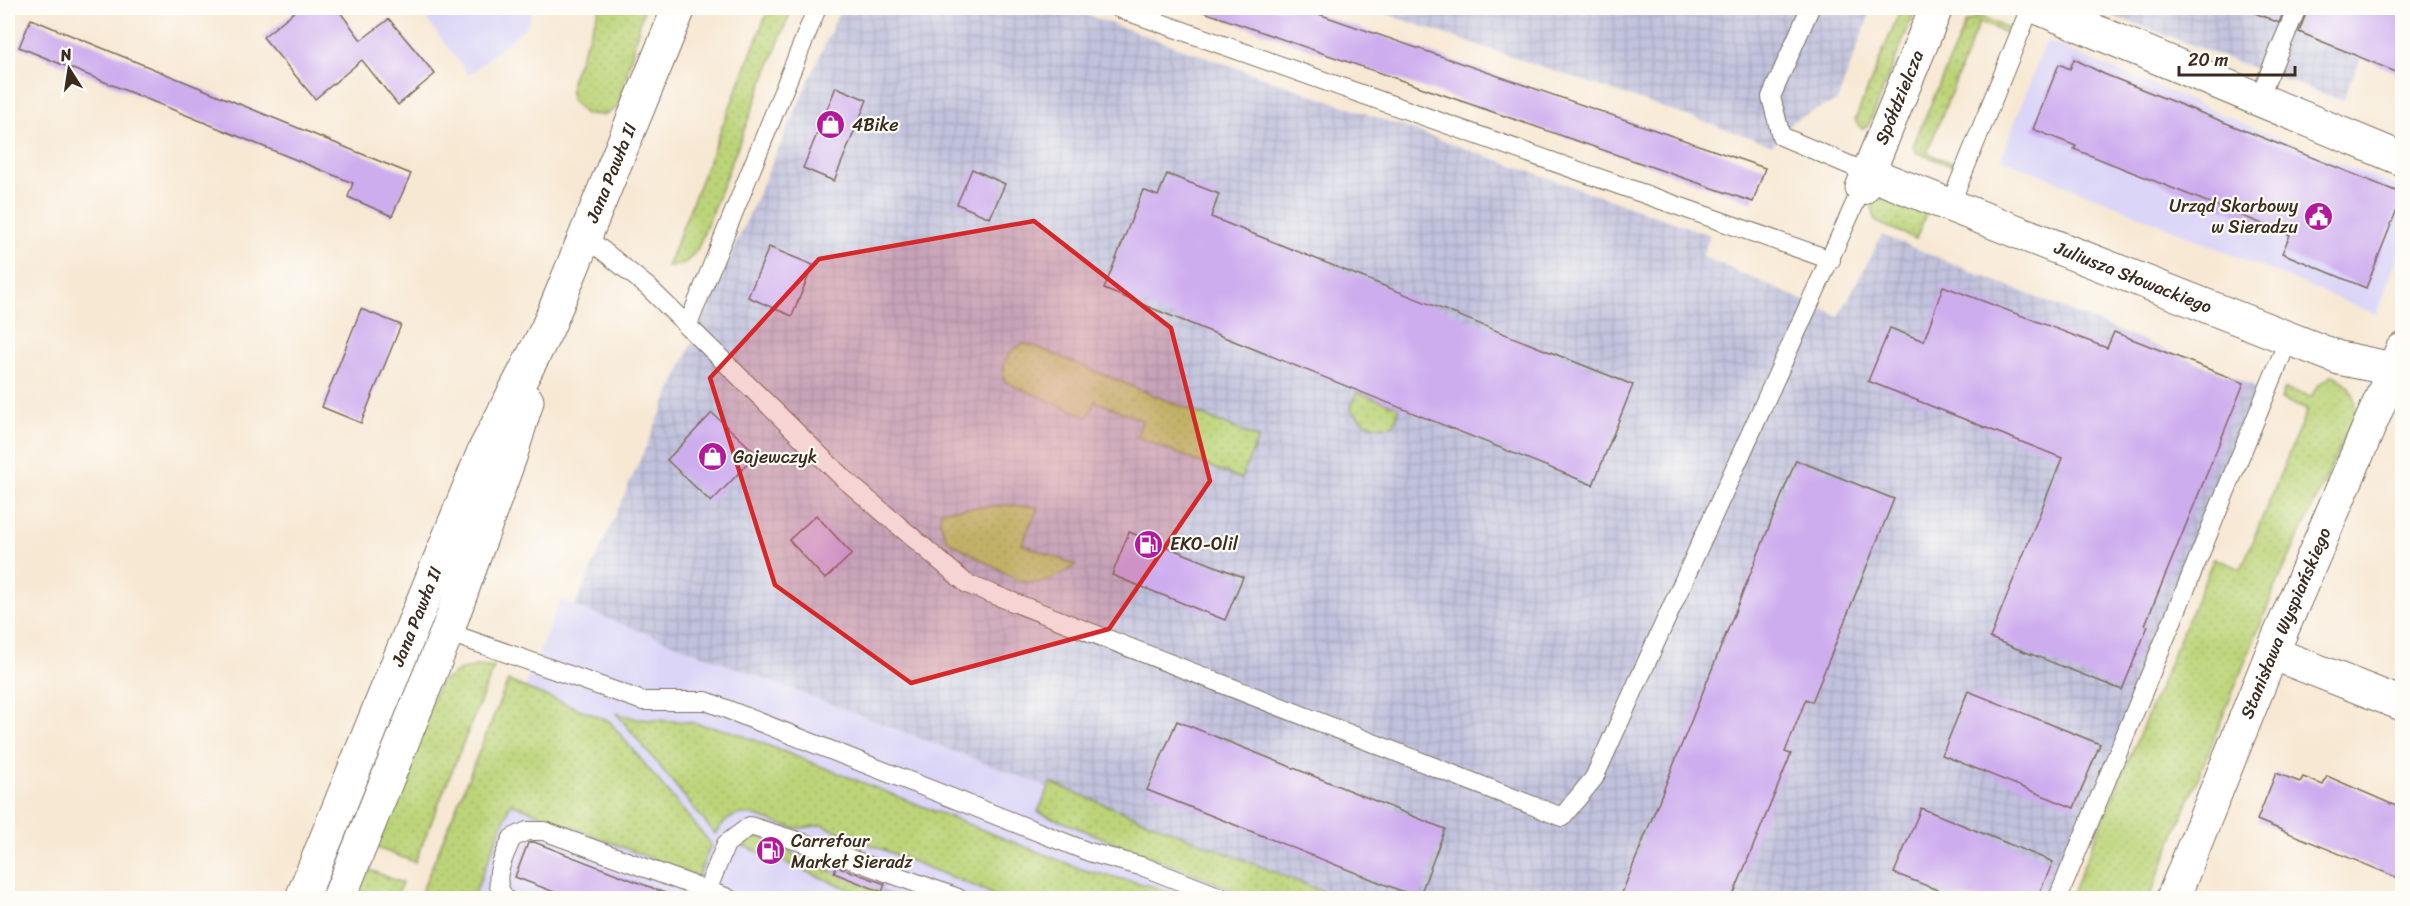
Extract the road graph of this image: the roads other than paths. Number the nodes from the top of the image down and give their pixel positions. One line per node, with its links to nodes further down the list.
1 (679, 8): 13 (street, Jana Pawła II)
2 (818, 8): 15 (lane)
3 (1118, 8): 14 (lane)
4 (1810, 8): 11 (lane)
5 (1936, 8): 11 (street, Spółdzielcza)
6 (2030, 8): 12 (lane)
7 (2039, 8): 9 (street)
8 (2297, 8): 9 (lane)
9 (2259, 98): 10 (street)
10 (2403, 159)
11 (1865, 180): 12 (street, Juliusza Słowackiego); 14 (lane)
12 (1950, 205): 17 (street, Juliusza Słowackiego)
13 (586, 237): 15 (lane); 16 (street, Jana Pawła II)
14 (1831, 260): 15 (lane)
15 (687, 327)
16 (544, 338): 19 (street, Jana Pawła II); 20 (street, Jana Pawła II)
17 (2289, 338): 18 (street, Juliusza Słowackiego); 30 (lane)
18 (2400, 364): 21 (street, Stanisława Wyspiańskiego)
19 (416, 622): 20 (lane); 24 (street, Jana Pawła II)
20 (447, 632): 25 (street, Jana Pawła II); 29 (lane)
21 (2272, 653): 22 (street); 31 (street, Stanisława Wyspiańskiego)
22 (2403, 704)
23 (706, 894): 26 (lane); 27 (lane); 28 (lane)
24 (302, 898)
25 (339, 898)
26 (505, 898)
27 (728, 898)
28 (958, 898)
29 (1223, 898)
30 (2058, 898)
31 (2173, 898)

